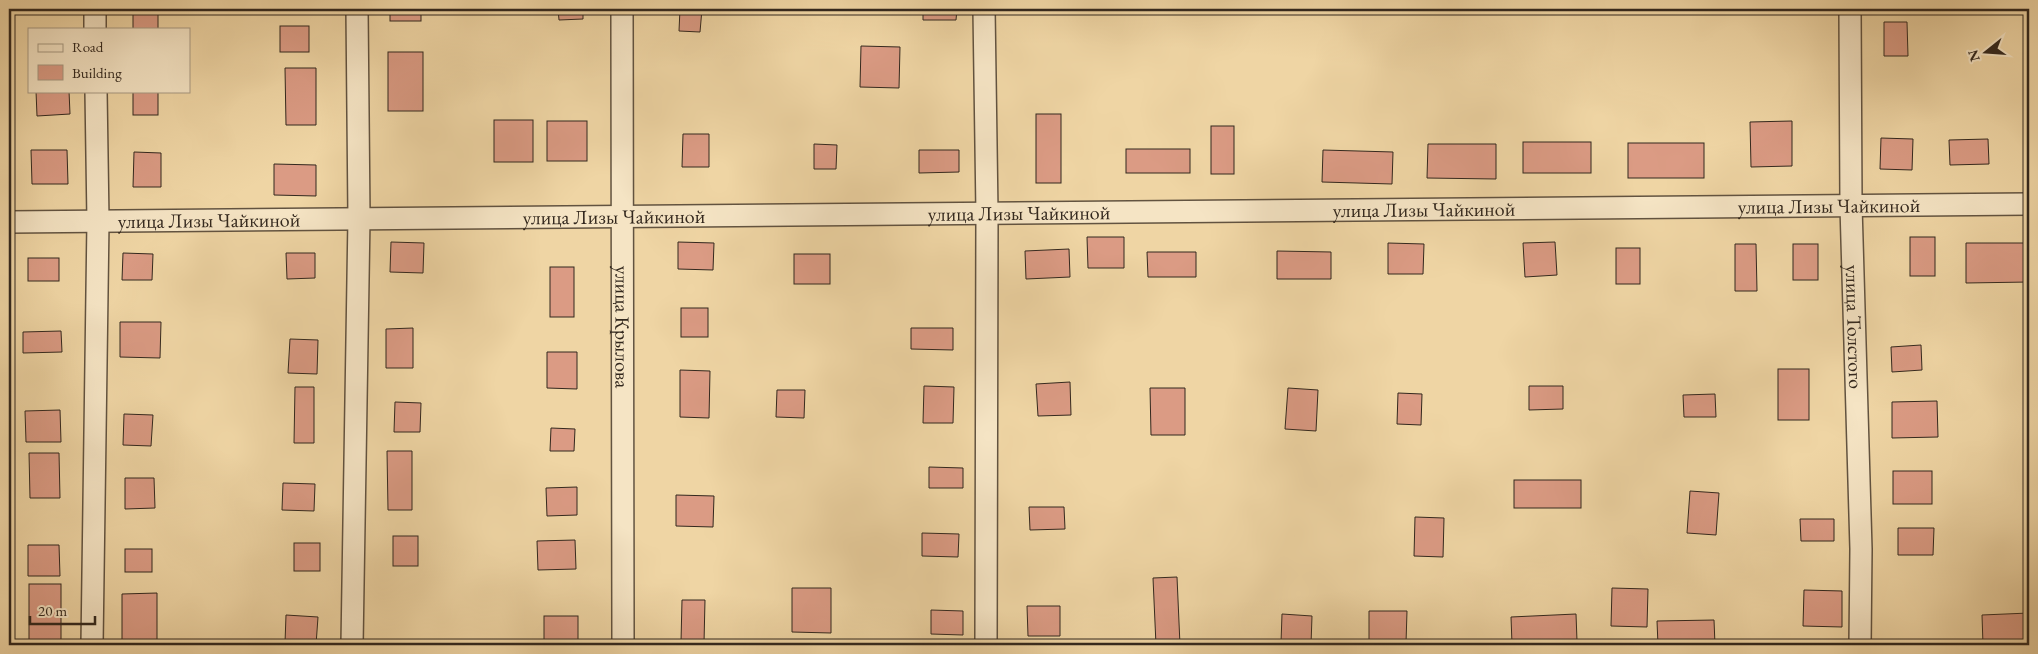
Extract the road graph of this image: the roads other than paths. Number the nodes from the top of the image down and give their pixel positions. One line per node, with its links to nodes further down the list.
1 (95, 9): 6 (street)
2 (357, 9): 12 (street)
3 (622, 9): 11 (street, улица Крылова)
4 (984, 9): 10 (street)
5 (1850, 9): 9 (street, улица Толстого)
6 (95, 28)
7 (96, 92): 13 (street)
8 (2029, 204): 9 (street, улица Лизы Чайкиной)
9 (1851, 206): 10 (street, улица Лизы Чайкиной); 19 (street, улица Толстого)
10 (987, 213): 11 (street, улица Лизы Чайкиной); 18 (street)
11 (622, 216): 12 (street, улица Лизы Чайкиной); 17 (street, улица Крылова)
12 (359, 218): 13 (street, улица Лизы Чайкиной); 16 (street)
13 (98, 221): 14 (street, улица Лизы Чайкиной); 15 (street)
14 (9, 222)
15 (92, 645)
16 (352, 645)
17 (623, 645)
18 (986, 645)
19 (1860, 645)

